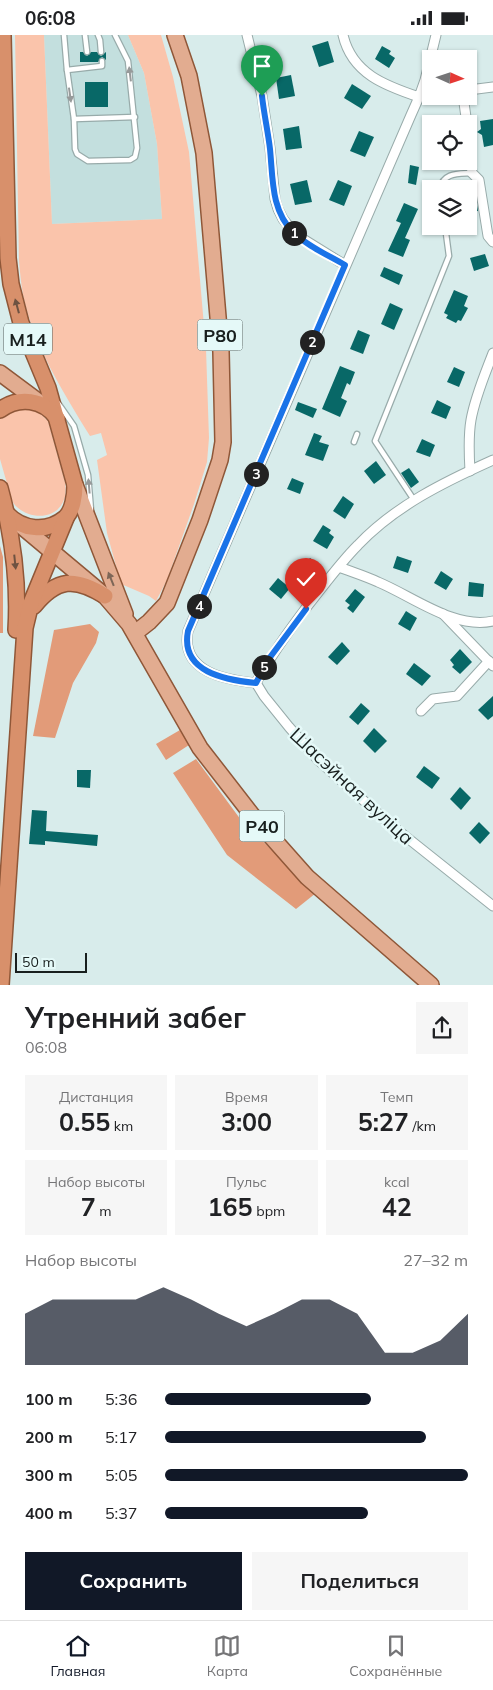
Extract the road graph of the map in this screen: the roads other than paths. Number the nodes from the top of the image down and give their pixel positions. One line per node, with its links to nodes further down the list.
1 (3, 35): 30 (highway, М14, one-way to 1)
2 (64, 35): 15 (lane)
3 (85, 35): 10 (lane)
4 (98, 35): 11 (lane)
5 (115, 35): 20 (lane, one-way to 5)
6 (175, 35): 48 (main road, Р80)
7 (247, 35): 27 (street)
8 (343, 35): 19 (street)
9 (436, 35): 19 (street)
10 (87, 52)
11 (101, 52)
12 (102, 61): 14 (lane)
13 (88, 62): 14 (lane)
14 (87, 68): 15 (lane)
15 (67, 70): 21 (lane, one-way to 21)
16 (493, 87): 17 (street)
17 (478, 89)
18 (422, 96): 19 (street)
19 (419, 97): 27 (street)
20 (135, 117): 21 (lane); 21 (lane)
21 (74, 119)
22 (472, 170): 23 (street)
23 (472, 173): 24 (lane); 26 (street)
24 (443, 180)
25 (446, 235): 39 (lane)
26 (493, 242)
27 (345, 265): 54 (street)
28 (493, 353): 36 (street)
29 (0, 373): 32 (main road)
30 (48, 388): 32 (highway, М14); 43 (lane, one-way to 30)
31 (0, 410): 32 (highway)
32 (52, 413): 37 (highway, М14)
33 (357, 434): 34 (lane)
34 (354, 442)
35 (493, 460): 36 (street)
36 (470, 471): 39 (street)
37 (75, 485): 41 (highway, М14); 43 (main road, Р40)
38 (0, 489): 40 (highway)
39 (414, 500): 45 (street)
40 (7, 514): 42 (highway); 56 (highway, one-way to 56)
41 (66, 518): 42 (highway); 44 (highway)
42 (19, 524): 44 (main road, Р40)
43 (93, 534): 47 (main road, Р40, one-way to 43)
44 (52, 550): 46 (main road, Р40); 50 (highway)
45 (338, 567): 49 (street); 54 (street)
46 (105, 597): 50 (highway); 52 (main road, Р40)
47 (123, 609): 48 (main road); 52 (main road, Р40)
48 (158, 613): 52 (main road, Р80)
49 (443, 614): 51 (street); 53 (street)
50 (27, 615): 58 (highway)
51 (493, 621)
52 (132, 629): 59 (main road, Р40)
53 (491, 664): 55 (street)
54 (256, 683): 57 (street, Шасэйная вуліца)
55 (421, 711)
56 (0, 875)
57 (493, 906)
58 (0, 985)
59 (431, 985)

